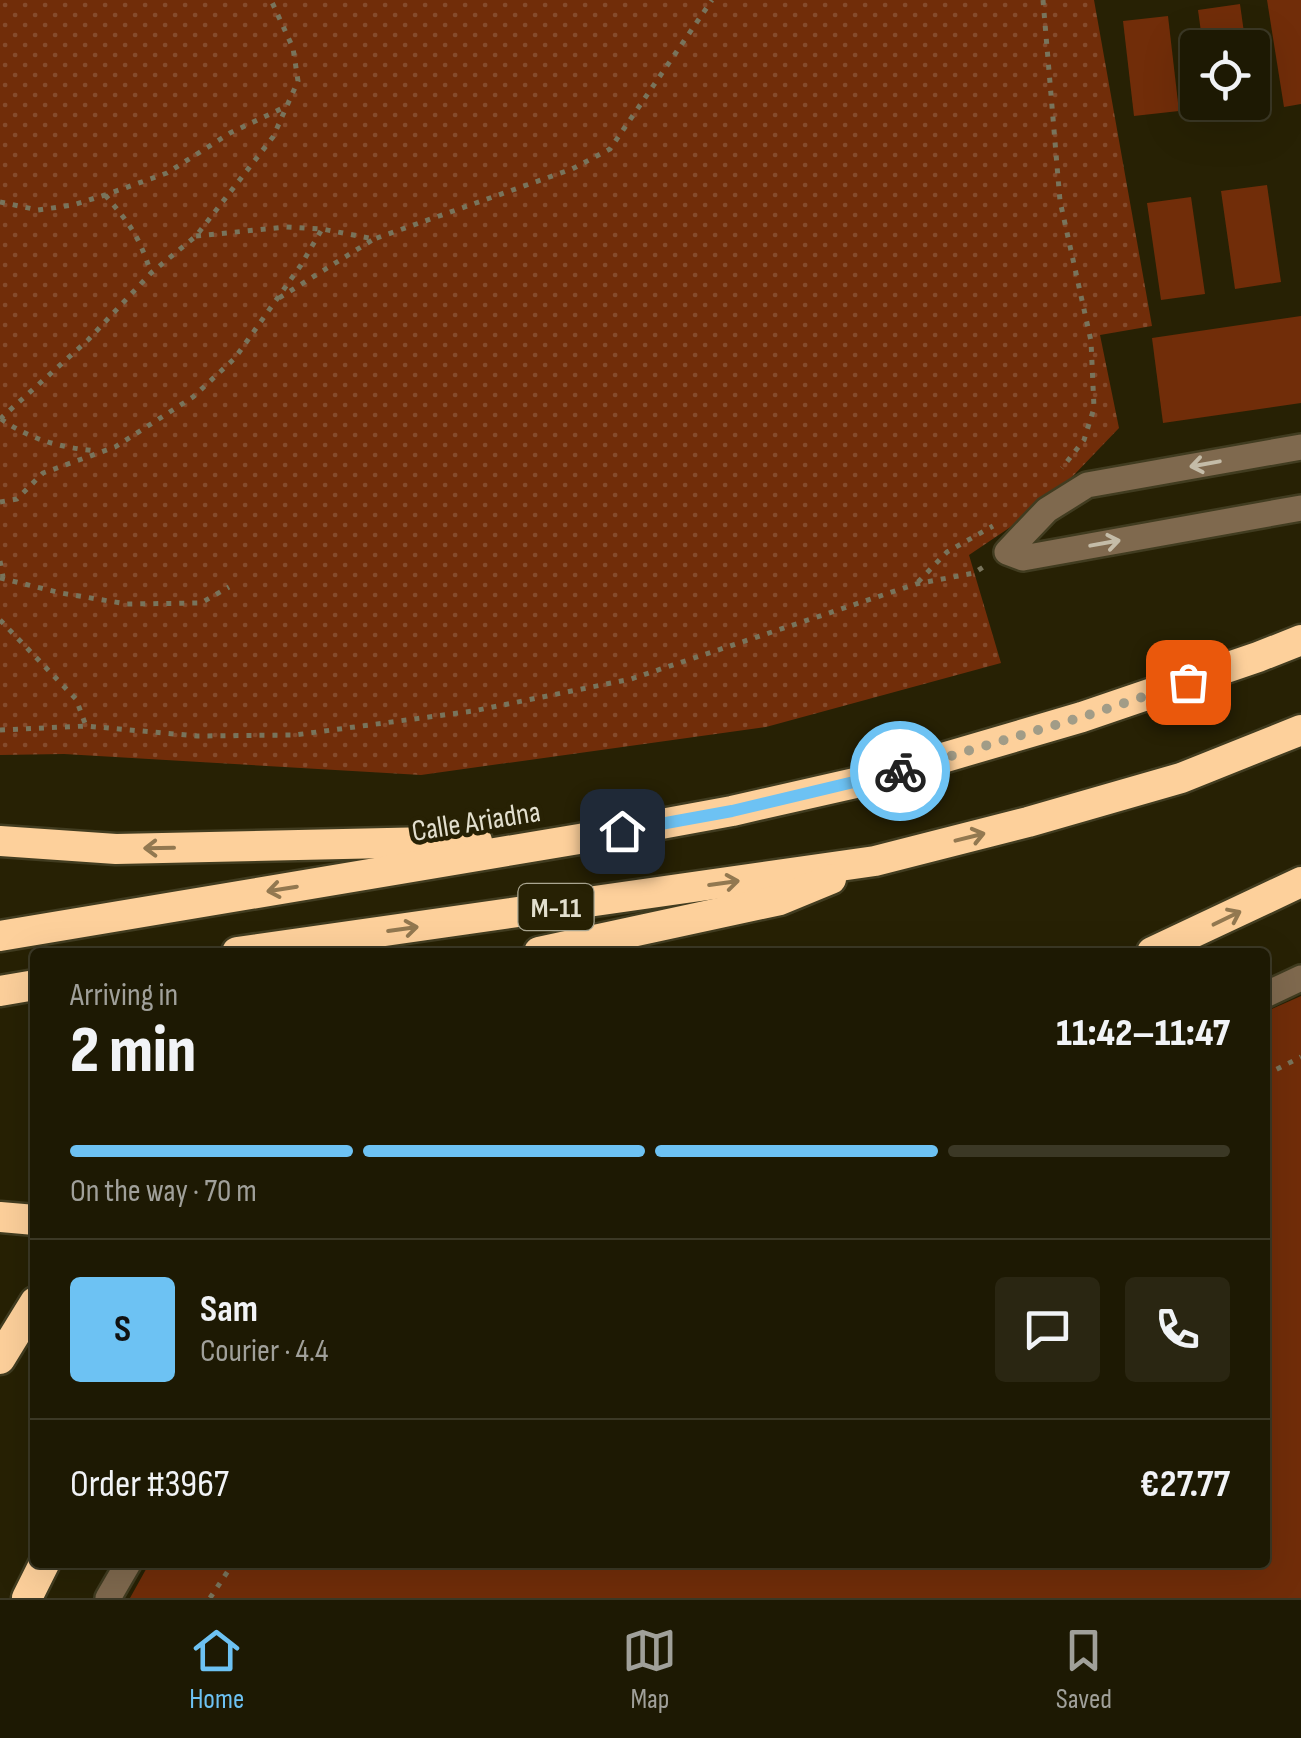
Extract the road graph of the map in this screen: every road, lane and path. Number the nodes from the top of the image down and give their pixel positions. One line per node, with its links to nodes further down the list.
1 (271, 0): 4 (path)
2 (712, 0): 9 (path)
3 (1043, 0): 15 (path)
4 (288, 106): 5 (path); 8 (path)
5 (105, 195): 6 (path); 10 (path)
6 (0, 202)
7 (322, 229): 8 (path); 9 (path); 11 (path)
8 (196, 236): 10 (path)
9 (374, 239): 11 (path)
10 (151, 273): 12 (path)
11 (274, 300): 14 (path)
12 (0, 418): 14 (path)
13 (1301, 447): 19 (street, one-way to 19)
14 (101, 452): 16 (path)
15 (1054, 478)
16 (0, 502)
17 (1301, 508): 19 (street, one-way to 17)
18 (996, 524): 22 (path)
19 (1007, 552): 22 (path)
20 (0, 560): 21 (path)
21 (2, 578): 23 (path)
22 (916, 584): 26 (path)
23 (228, 587)
24 (0, 620): 26 (path)
25 (1301, 640): 29 (highway, Calle Ariadna / M-11)
26 (86, 726): 27 (path)
27 (0, 730)
28 (1301, 730): 31 (highway, M-11, one-way to 28)
29 (585, 838): 30 (highway, one-way to 30); 33 (highway, Calle Ariadna / M-11, one-way to 33)
30 (0, 841)
31 (875, 861): 34 (highway, M-11, one-way to 31); 35 (highway)
32 (1301, 882): 36 (highway, one-way to 32)
33 (0, 936)
34 (265, 948)
35 (557, 948)
36 (1161, 948)
37 (1301, 978): 40 (street)
38 (30, 986): 39 (highway)
39 (0, 991)
40 (1270, 993)
41 (1301, 1057): 42 (path)
42 (1270, 1072)
43 (0, 1217): 44 (highway)
44 (30, 1220)
45 (30, 1310): 46 (highway)
46 (0, 1358)
47 (42, 1568): 50 (highway)
48 (126, 1568): 51 (street)
49 (230, 1568): 52 (path)
50 (27, 1598)
51 (108, 1598)
52 (210, 1598)

